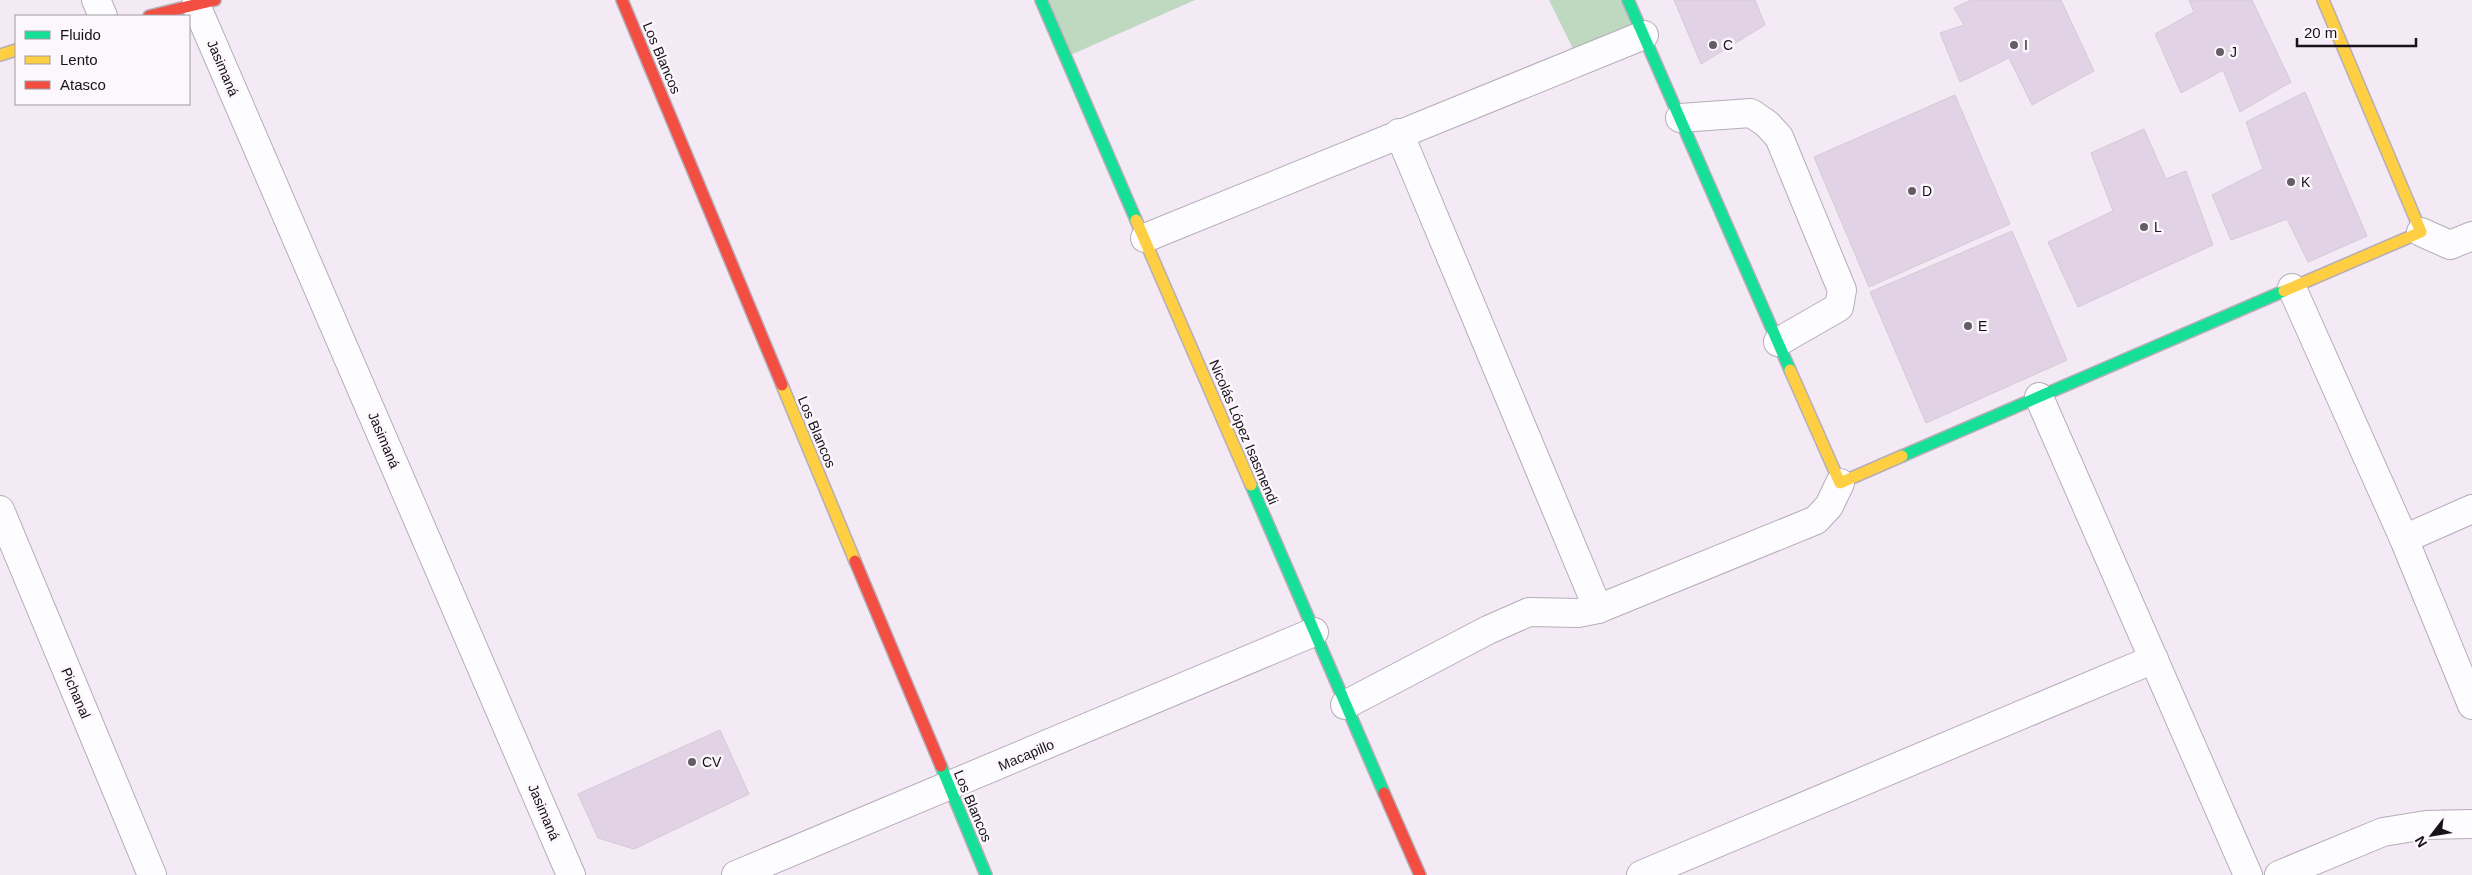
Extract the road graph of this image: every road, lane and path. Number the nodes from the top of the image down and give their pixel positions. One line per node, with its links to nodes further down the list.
1 (96, 0): 7 (street)
2 (622, 0): 29 (street, Los Blancos)
3 (1041, 0): 16 (street, Nicolás López Isasmendi)
4 (1628, 0): 9 (street)
5 (2323, 0): 14 (street)
6 (205, 3): 8 (street); 32 (street, Jasimaná)
7 (103, 15)
8 (154, 15)
9 (1644, 35): 12 (street); 13 (street)
10 (15, 50): 11 (street)
11 (0, 54)
12 (1680, 118): 18 (street); 18 (street)
13 (1399, 133): 16 (street); 24 (street)
14 (2421, 232): 15 (street); 17 (street)
15 (2472, 236)
16 (1145, 238): 25 (street, Nicolás López Isasmendi)
17 (2292, 288): 19 (street); 23 (street)
18 (1778, 342): 20 (street)
19 (2039, 397): 20 (street); 26 (street)
20 (1840, 483): 24 (street)
21 (2472, 509): 23 (street)
22 (0, 510): 31 (street, Pichanal)
23 (2404, 538): 28 (street)
24 (1598, 609): 27 (street)
25 (1314, 632): 27 (street, Nicolás López Isasmendi); 29 (street, Macapillo)
26 (2154, 659): 36 (street); 37 (street)
27 (1345, 705): 35 (street, Nicolás López Isasmendi)
28 (2472, 705)
29 (948, 788): 33 (street, Macapillo); 34 (street, Los Blancos)
30 (2471, 826): 38 (street)
31 (152, 875)
32 (572, 875)
33 (736, 875)
34 (986, 875)
35 (1420, 875)
36 (1641, 875)
37 (2248, 875)
38 (2279, 875)

